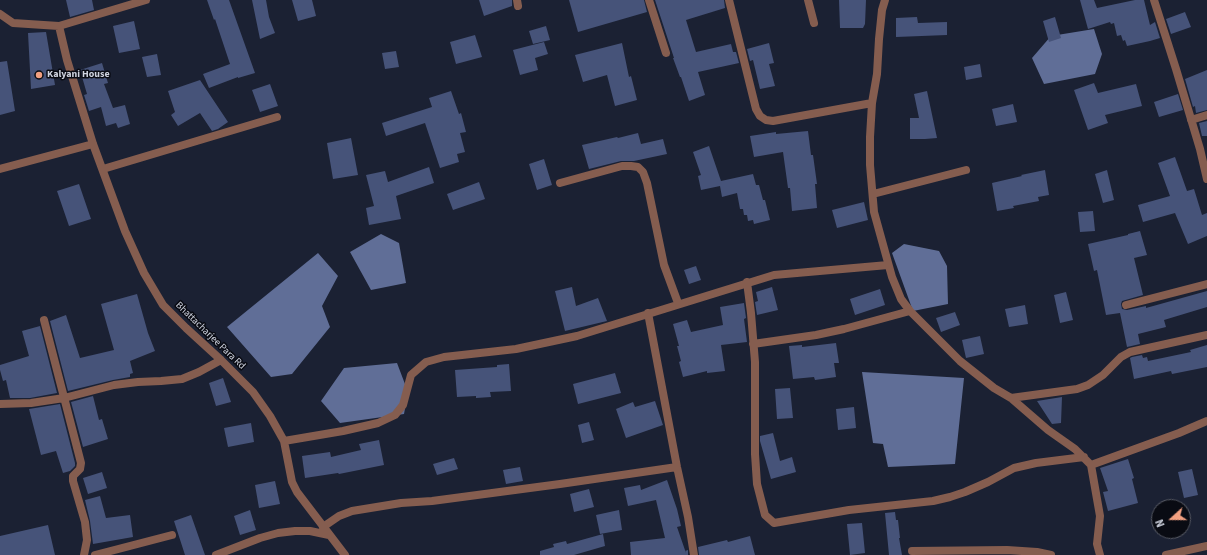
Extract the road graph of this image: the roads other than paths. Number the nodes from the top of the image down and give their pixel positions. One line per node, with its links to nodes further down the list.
1 (146, 0): 9 (street)
2 (649, 0): 10 (street)
3 (729, 0): 11 (street)
4 (808, 0): 8 (street)
5 (885, 0): 11 (street)
6 (1154, 0): 14 (street)
7 (0, 14): 9 (street)
8 (814, 23)
9 (59, 26): 15 (street, Bhattacharjee Para Rd)
10 (666, 53)
11 (872, 102): 21 (street)
12 (1207, 115): 14 (street)
13 (277, 117): 17 (street)
14 (1191, 120): 19 (street)
15 (93, 144): 16 (street); 17 (street, Bhattacharjee Para Rd)
16 (0, 169)
17 (103, 169): 32 (street, Bhattacharjee Para Rd)
18 (966, 170): 21 (street)
19 (1207, 179)
20 (560, 183): 25 (street)
21 (873, 194): 22 (street)
22 (888, 265): 23 (street); 27 (street)
23 (747, 282): 25 (street); 31 (street)
24 (1207, 284): 26 (street)
25 (678, 304): 28 (street)
26 (1126, 305)
27 (910, 311): 31 (street); 34 (street)
28 (648, 313): 37 (street); 40 (street)
29 (44, 320): 33 (street)
30 (1207, 335): 34 (street)
31 (753, 344): 38 (street)
32 (221, 360): 33 (street); 37 (street, Bhattacharjee Para Rd)
33 (64, 398): 35 (street); 46 (street)
34 (1011, 398): 38 (street)
35 (0, 404)
36 (1207, 421): 39 (street)
37 (284, 441): 41 (street, Bhattacharjee Para Rd)
38 (1084, 457): 39 (street)
39 (1090, 465): 52 (street)
40 (677, 467): 41 (street); 50 (street)
41 (323, 527): 43 (street, Bhattacharjee Para Rd)
42 (172, 535): 47 (street)
43 (329, 535): 48 (street); 49 (street, Bhattacharjee Para Rd)
44 (1207, 546): 53 (street)
45 (912, 551): 51 (street)
46 (84, 555)
47 (95, 555)
48 (216, 555)
49 (345, 555)
50 (694, 555)
51 (1051, 555)
52 (1100, 555)
53 (1166, 555)

